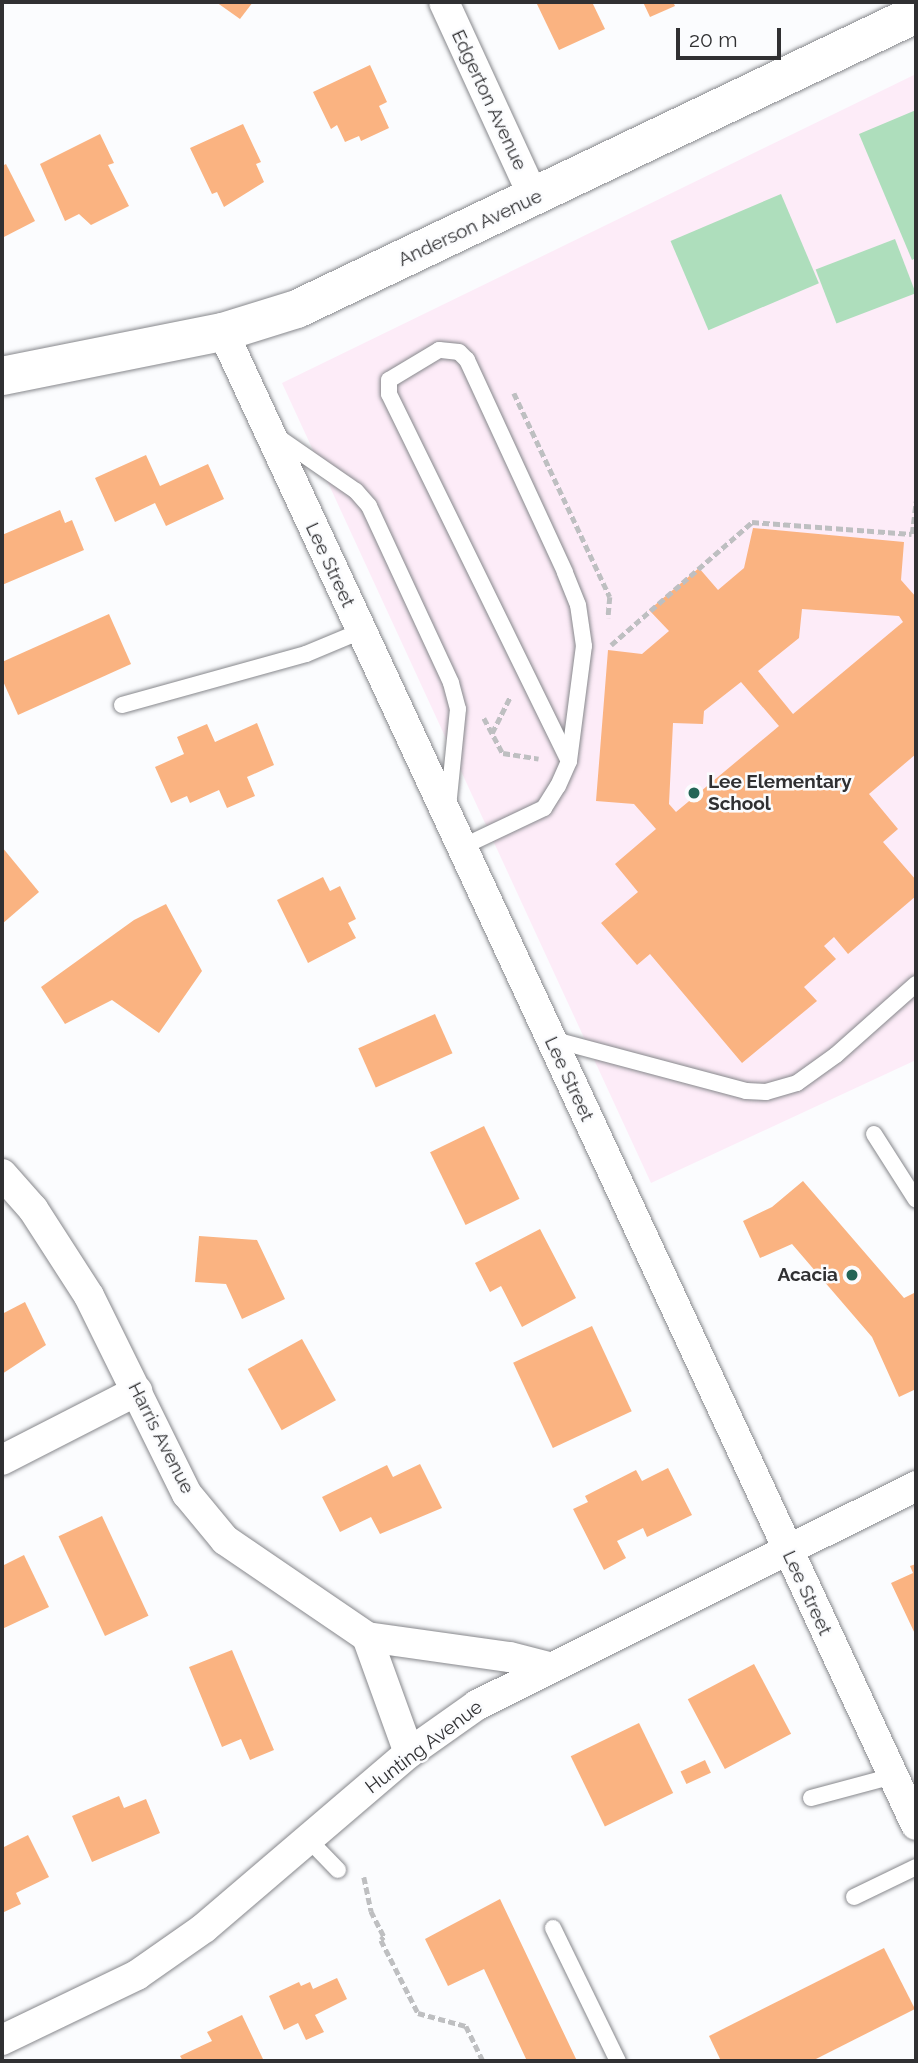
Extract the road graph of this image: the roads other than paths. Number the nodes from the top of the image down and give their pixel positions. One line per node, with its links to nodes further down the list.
1 (444, 2): 3 (street, Edgerton Avenue)
2 (916, 14): 3 (main road, Anderson Avenue)
3 (534, 198): 4 (main road, Anderson Avenue)
4 (223, 332): 5 (main road, Anderson Avenue); 6 (street, Lee Street)
5 (2, 376)
6 (268, 431): 7 (street, Lee Street); 10 (lane)
7 (361, 631): 8 (lane); 10 (street, Lee Street)
8 (122, 705)
9 (569, 761): 9 (lane); 11 (lane)
10 (447, 814): 11 (street, Lee Street)
11 (462, 847): 13 (street, Lee Street)
12 (916, 984): 13 (lane)
13 (551, 1040): 20 (street, Lee Street)
14 (874, 1134): 16 (lane)
15 (2, 1174): 17 (street, Harris Avenue)
16 (916, 1200)
17 (137, 1391): 18 (street); 21 (street, Harris Avenue)
18 (2, 1460)
19 (916, 1486): 20 (street, Hunting Avenue)
20 (787, 1550): 22 (street, Hunting Avenue); 24 (street, Lee Street)
21 (367, 1637): 22 (street, Harris Avenue); 23 (street)
22 (549, 1667): 23 (street, Hunting Avenue)
23 (409, 1753): 27 (street, Hunting Avenue)
24 (893, 1776): 25 (lane); 26 (street, Lee Street)
25 (811, 1798)
26 (916, 1825)
27 (308, 1839): 29 (lane); 32 (street, Hunting Avenue)
28 (916, 1867): 30 (lane)
29 (338, 1870)
30 (854, 1896)
31 (553, 1928): 33 (lane)
32 (2, 2040)
33 (618, 2061)

